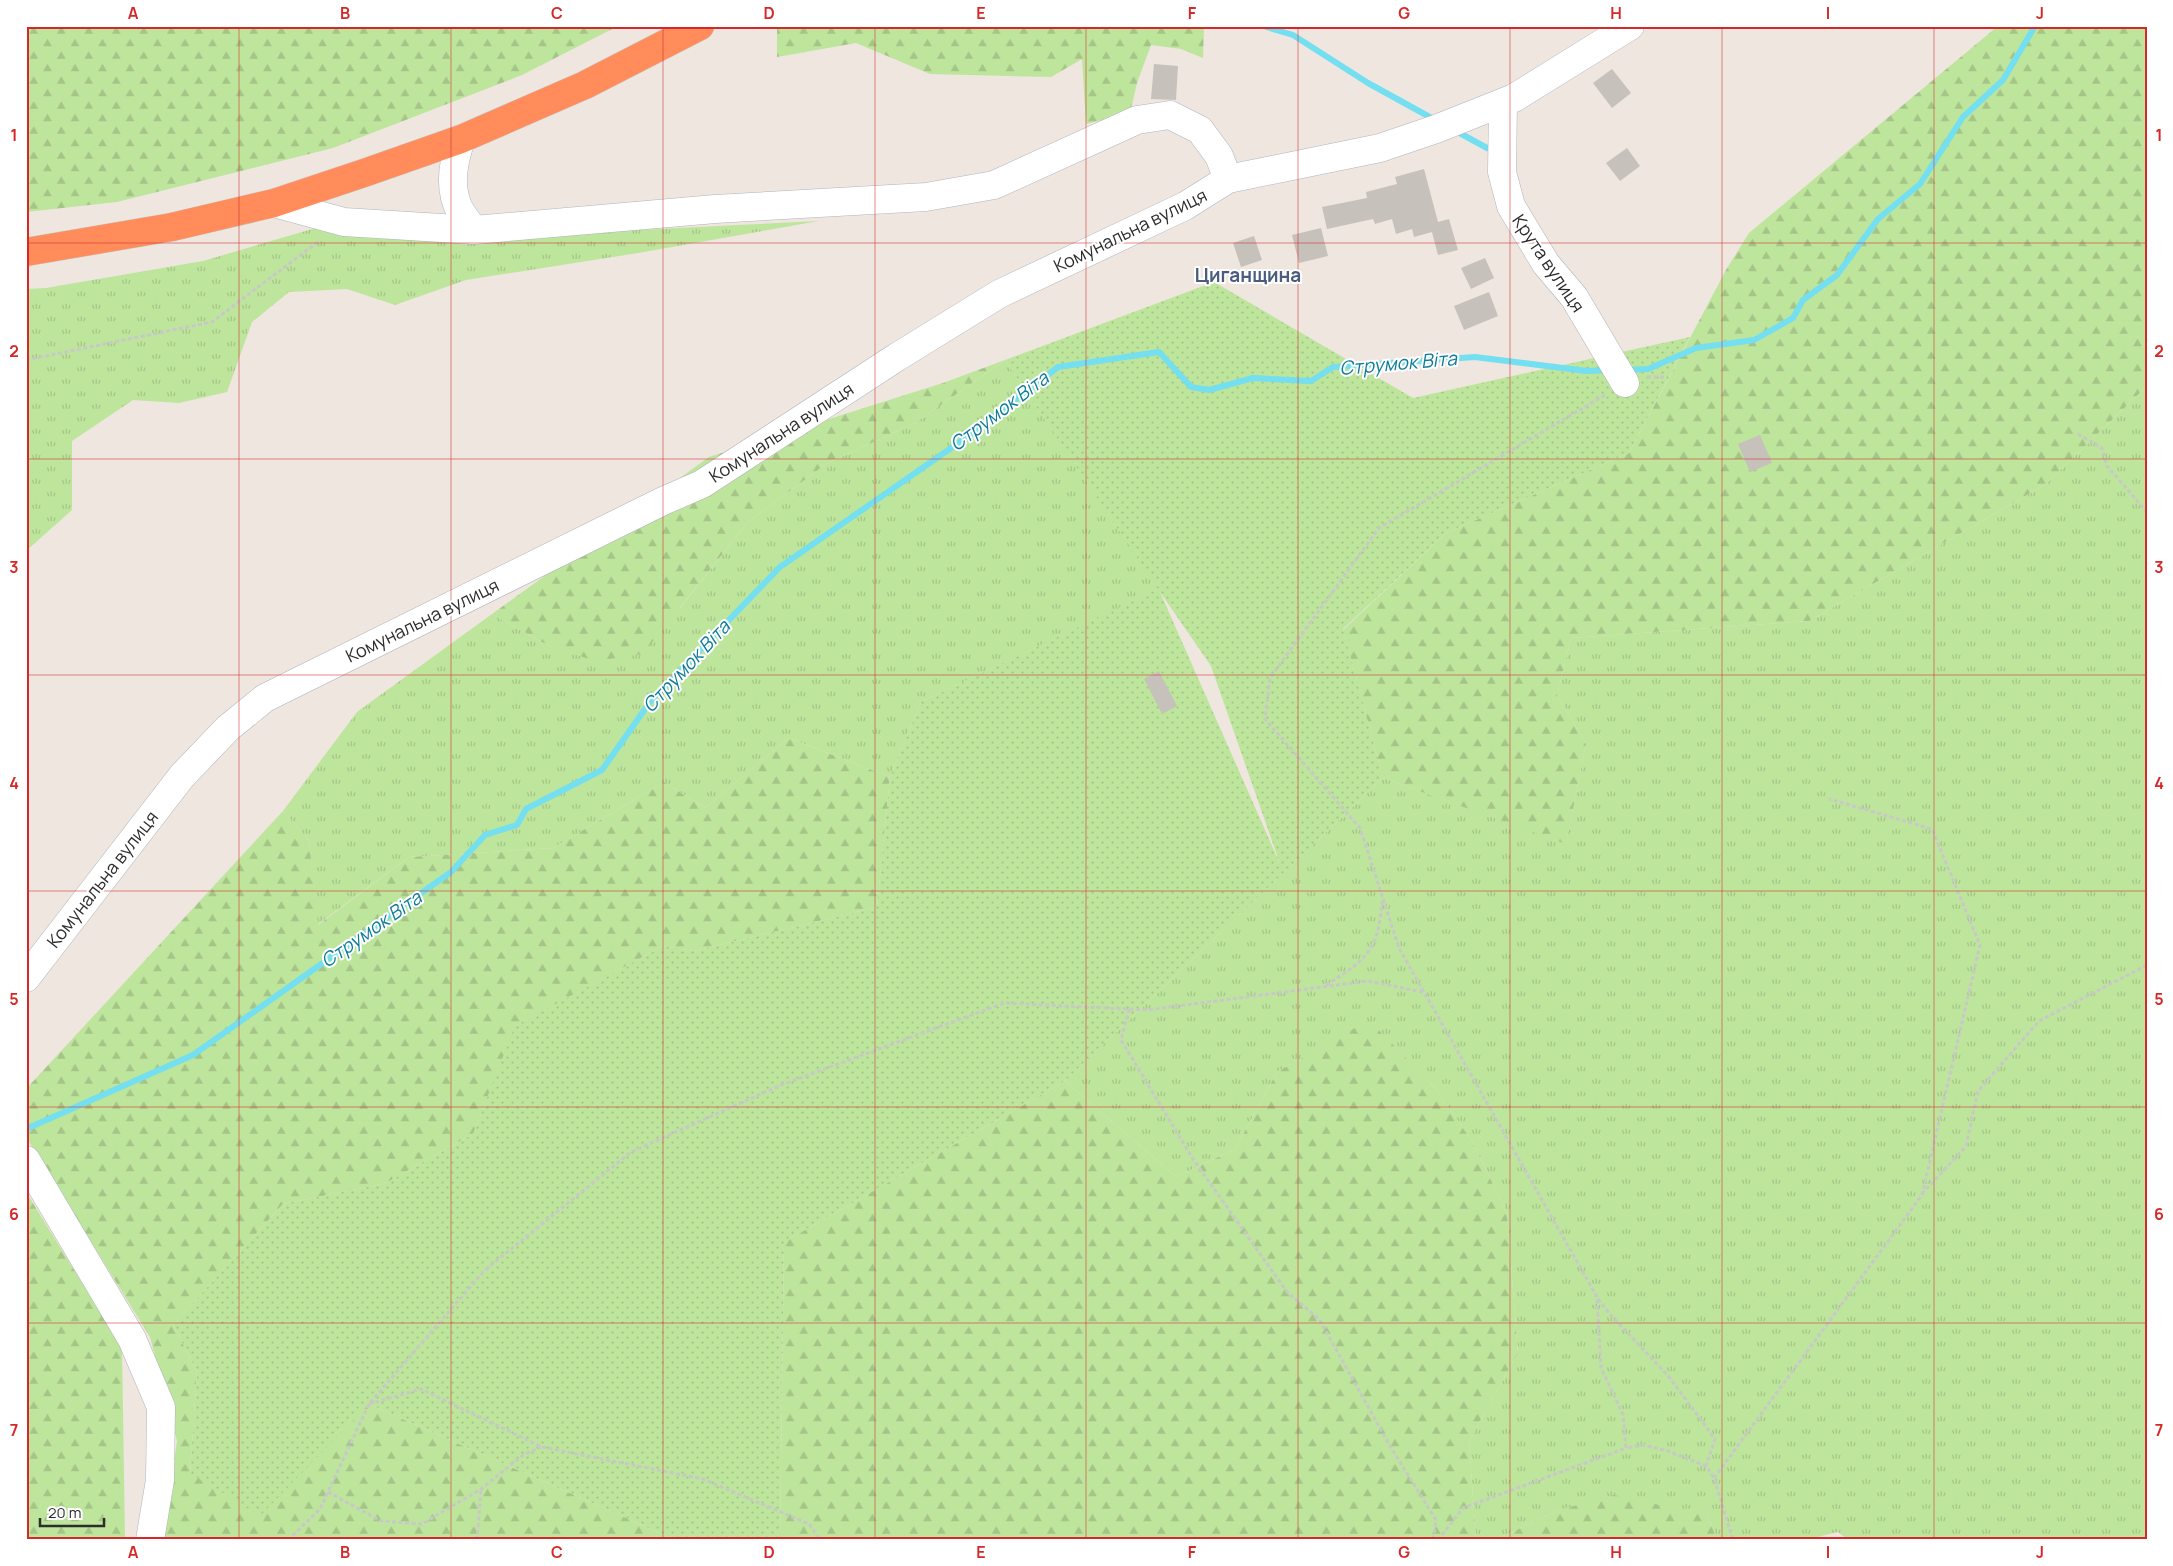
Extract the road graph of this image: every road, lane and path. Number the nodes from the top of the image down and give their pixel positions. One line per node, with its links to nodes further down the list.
1 (700, 26): 4 (highway)
2 (1630, 26): 3 (street, Комунальна вулиця)
3 (1503, 103): 5 (street, Комунальна вулиця); 12 (street, Крута вулиця)
4 (461, 139): 6 (highway); 8 (street)
5 (1228, 179): 8 (street); 18 (street, Комунальна вулиця)
6 (274, 203): 7 (street); 9 (highway)
7 (344, 222): 8 (street); 10 (path)
8 (474, 230)
9 (26, 252)
10 (26, 360)
11 (1665, 377): 12 (path)
12 (1625, 383): 16 (path)
13 (2078, 434): 14 (path)
14 (2147, 512)
15 (1830, 798): 23 (path)
16 (1382, 898): 19 (path); 20 (path)
17 (2147, 965): 23 (path)
18 (26, 978)
19 (1324, 986): 20 (path); 21 (path)
20 (1424, 992): 24 (path)
21 (1129, 1009): 25 (path); 36 (path)
22 (26, 1160): 32 (street)
23 (1922, 1195): 29 (path)
24 (1597, 1297): 27 (path); 28 (path)
25 (369, 1404): 26 (path); 31 (path)
26 (542, 1447): 30 (path); 35 (path)
27 (1626, 1448): 28 (path); 37 (path)
28 (1706, 1466): 29 (path)
29 (1714, 1478): 38 (path)
30 (481, 1489): 31 (path); 34 (path)
31 (328, 1492): 33 (path)
32 (150, 1540)
33 (288, 1540)
34 (477, 1540)
35 (820, 1540)
36 (1434, 1540)
37 (1438, 1540)
38 (1733, 1540)

